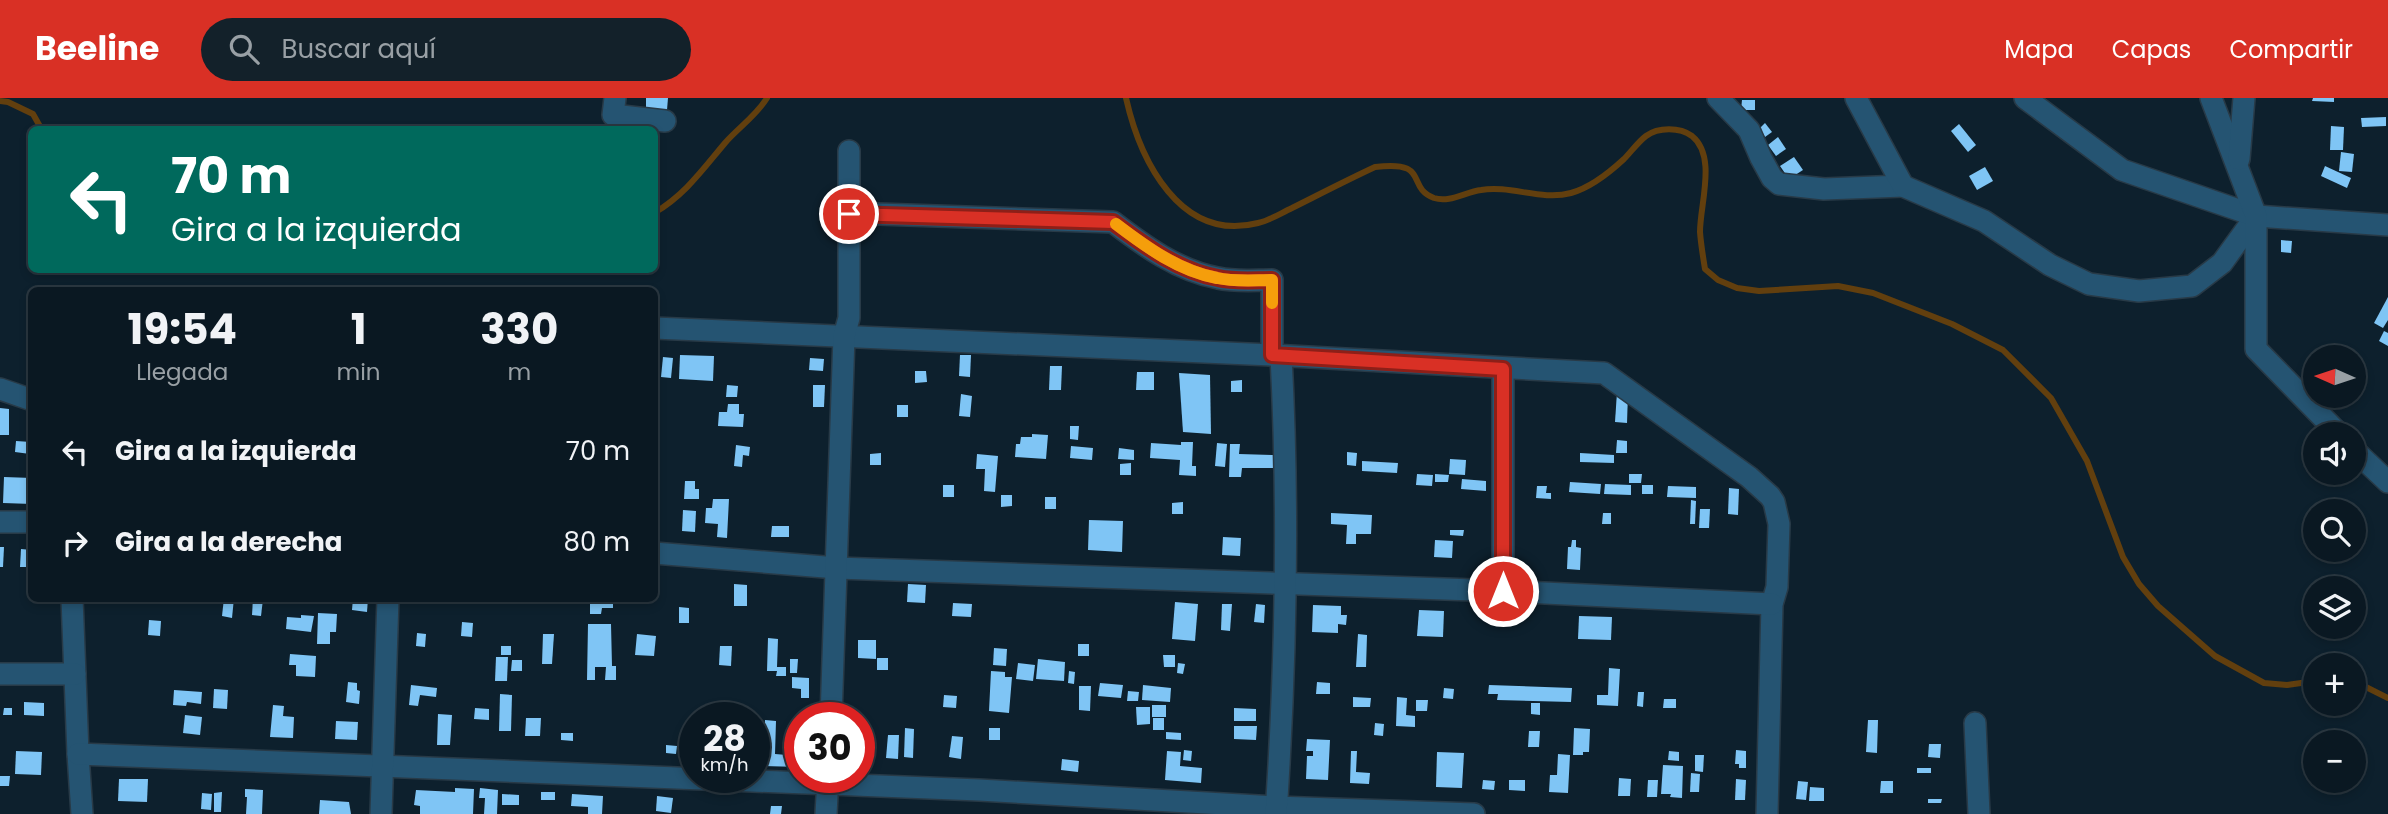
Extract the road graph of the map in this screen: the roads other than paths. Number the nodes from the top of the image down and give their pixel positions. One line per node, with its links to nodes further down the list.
1 (615, 98): 7 (street)
2 (1718, 98): 10 (street)
3 (1856, 98): 10 (street)
4 (2025, 98): 12 (street)
5 (2211, 98): 9 (street)
6 (2244, 98): 9 (street)
7 (665, 121)
8 (849, 150): 11 (street)
9 (2238, 165): 12 (street)
10 (1903, 186): 12 (street)
11 (849, 214): 15 (street); 16 (street)
12 (2256, 216): 13 (street); 20 (street)
13 (2388, 225)
14 (658, 328): 15 (street)
15 (844, 336): 16 (street); 26 (street)
16 (1277, 356): 17 (street); 27 (street)
17 (1503, 369): 28 (street); 31 (street)
18 (0, 389): 19 (street)
19 (28, 399)
20 (2327, 422)
21 (2366, 461): 22 (street)
22 (2388, 482)
23 (0, 522): 24 (street)
24 (28, 522)
25 (658, 554): 26 (street)
26 (837, 568): 27 (street); 34 (street)
27 (1285, 584): 28 (street); 41 (street)
28 (1503, 591): 31 (street)
29 (72, 602): 33 (street)
30 (387, 602): 37 (street)
31 (1772, 604): 46 (street)
32 (0, 674): 33 (street)
33 (75, 674): 36 (street)
34 (832, 702)
35 (1975, 723): 47 (street)
36 (78, 754): 37 (street); 42 (street)
37 (382, 766): 38 (street); 43 (street)
38 (784, 780)
39 (875, 784): 41 (street)
40 (827, 793): 44 (street)
41 (1276, 810): 45 (street)
42 (82, 814)
43 (381, 814)
44 (826, 814)
45 (1474, 814)
46 (1767, 814)
47 (1979, 814)

